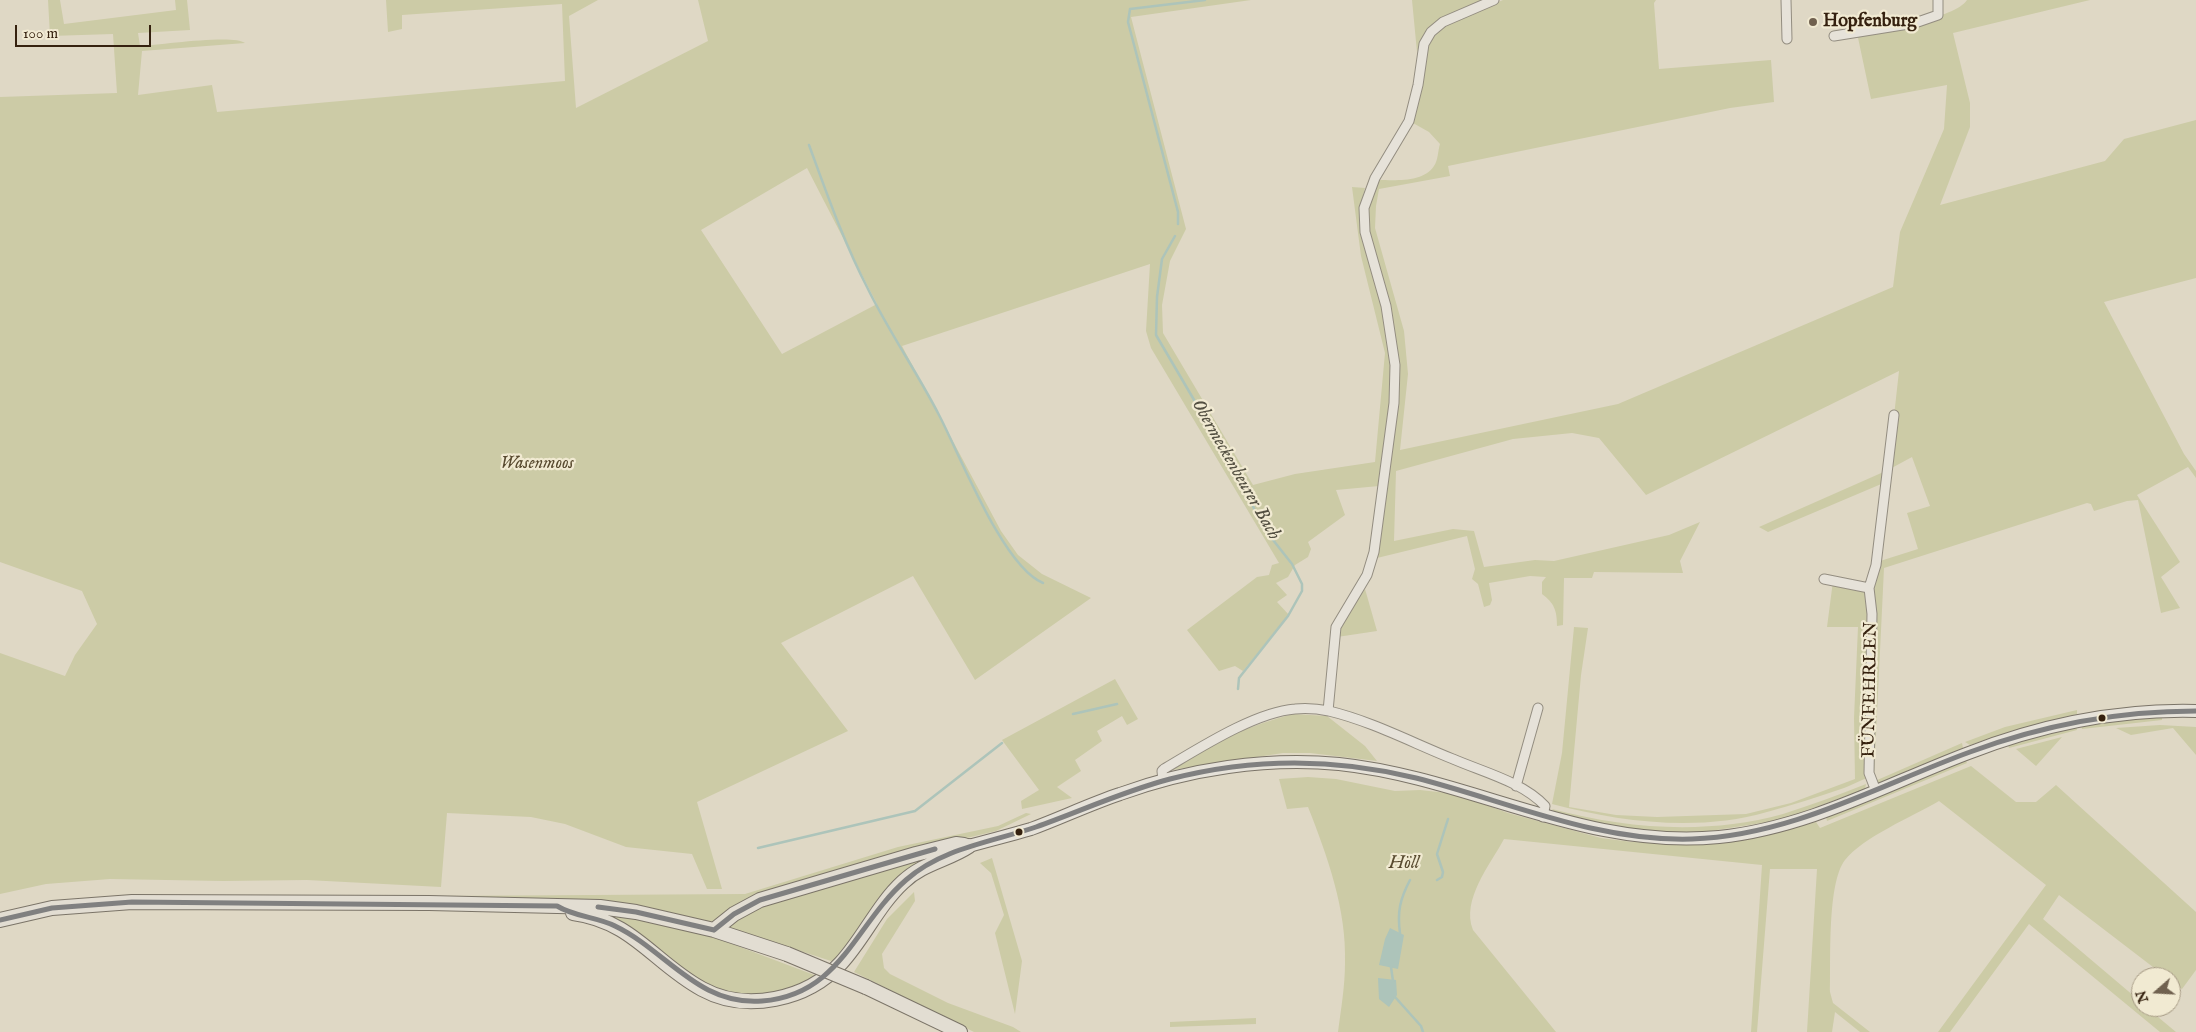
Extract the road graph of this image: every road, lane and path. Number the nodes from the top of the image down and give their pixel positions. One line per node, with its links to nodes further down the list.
1 (1494, 0): 10 (street)
2 (1786, 0): 5 (street)
3 (1938, 0): 4 (street)
4 (1834, 36)
5 (1787, 39)
6 (1894, 415): 8 (street, FÜNFEHRLEN)
7 (1824, 579): 8 (street)
8 (1870, 588): 14 (street, FÜNFEHRLEN)
9 (1538, 708): 13 (street)
10 (1328, 711): 12 (street); 13 (street)
11 (2196, 712): 14 (main road)
12 (1163, 781): 15 (main road); 16 (main road)
13 (1516, 786): 15 (street)
14 (1876, 791): 15 (main road)
15 (1543, 817)
16 (969, 846): 17 (main road); 19 (main road)
17 (557, 906): 18 (main road); 19 (main road)
18 (0, 920)
19 (714, 930): 20 (main road, bridge)
20 (960, 1032)

